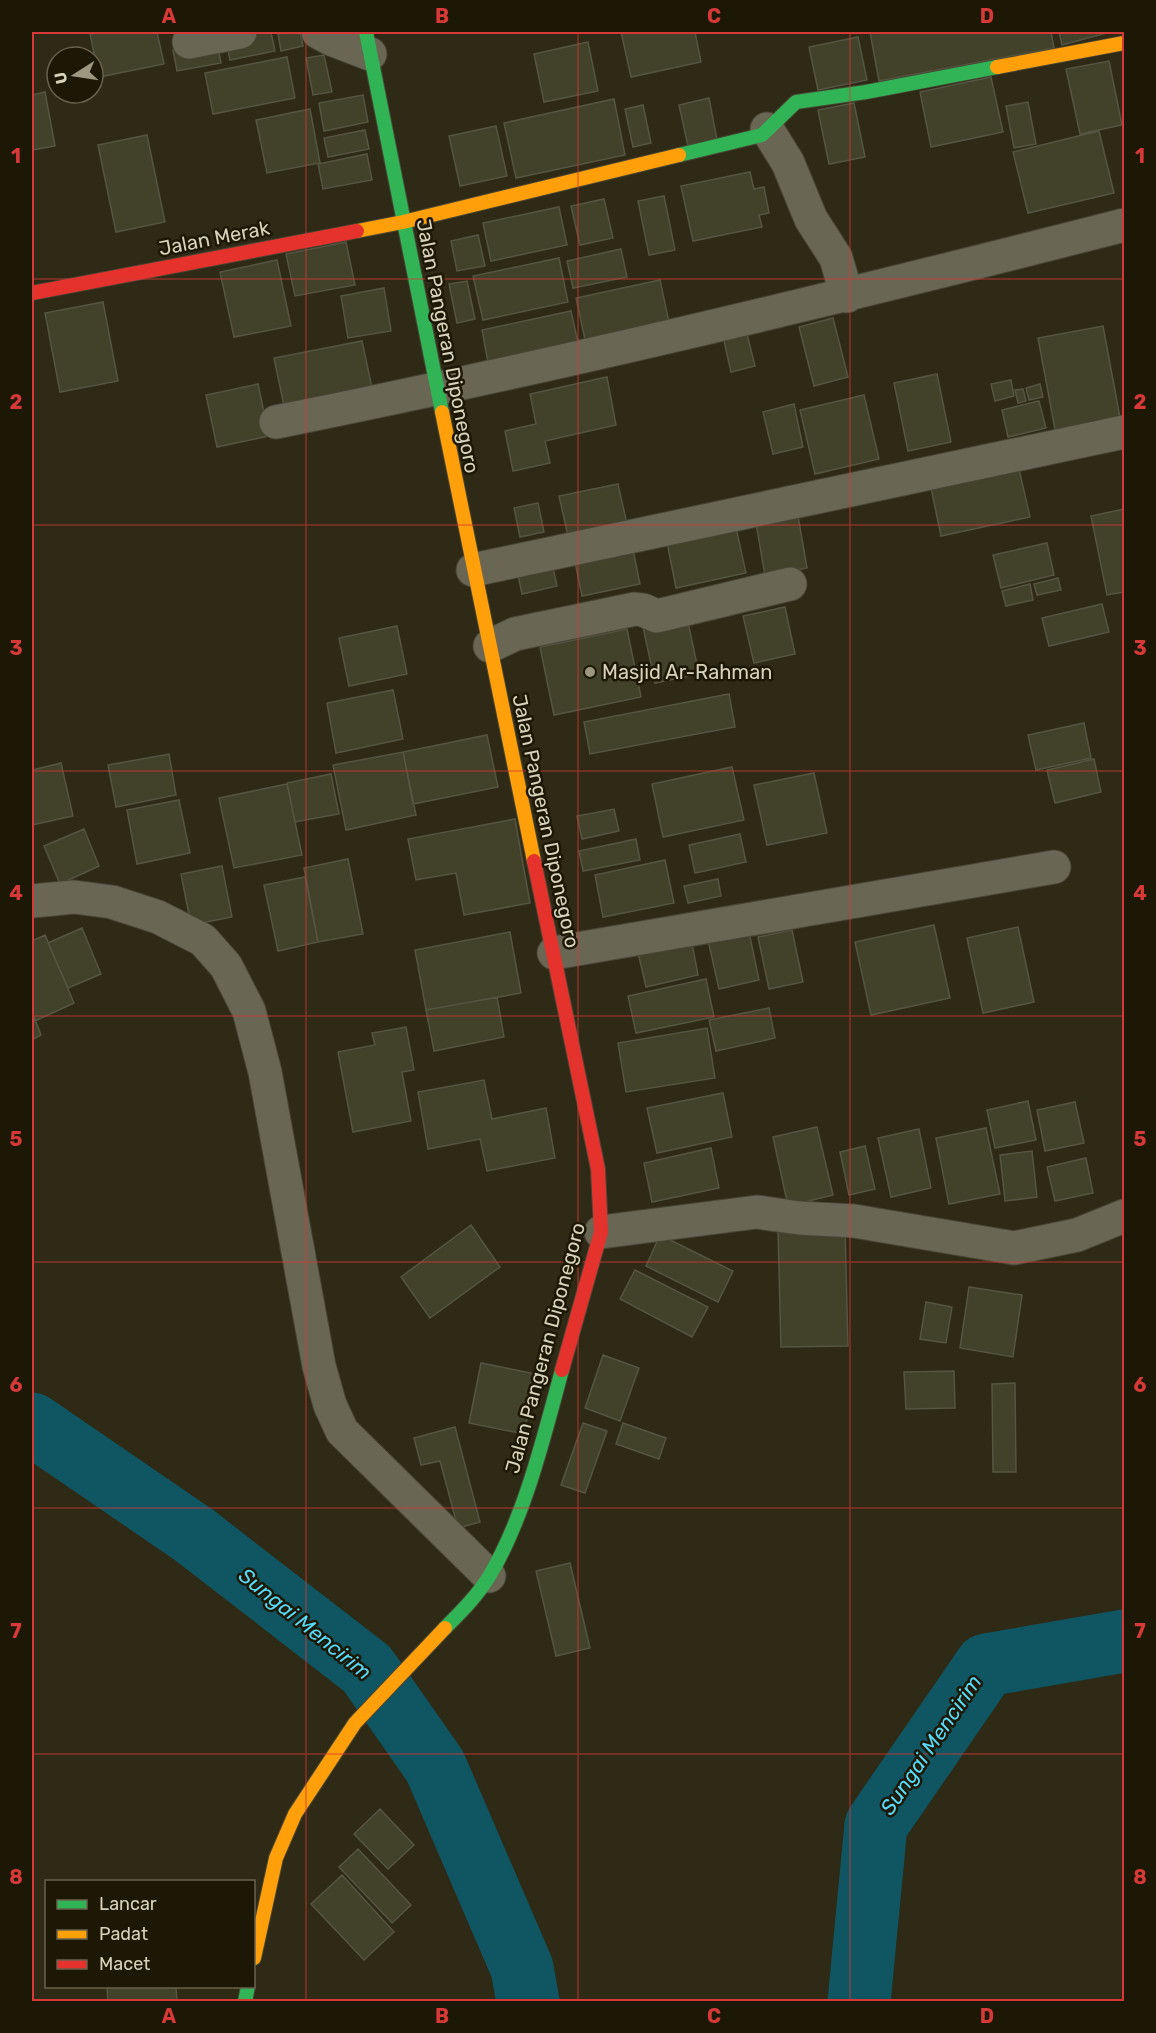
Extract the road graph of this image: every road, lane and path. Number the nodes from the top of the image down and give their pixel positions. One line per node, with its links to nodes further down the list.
1 (240, 32): 3 (street)
2 (318, 32): 4 (street)
3 (189, 42)
4 (368, 43): 7 (street, Jalan Pangeran Diponegoro)
5 (1125, 43): 6 (street)
6 (767, 129): 7 (street, Jalan Merak); 10 (street)
7 (403, 222): 9 (street, Jalan Merak); 11 (street, Jalan Pangeran Diponegoro)
8 (1125, 225): 10 (street)
9 (32, 293)
10 (847, 296): 11 (street)
11 (437, 390): 12 (street); 14 (street, Jalan Pangeran Diponegoro)
12 (276, 422)
13 (1125, 432): 14 (street)
14 (473, 570): 16 (street, Jalan Pangeran Diponegoro)
15 (790, 584): 16 (street)
16 (490, 646): 19 (street, Jalan Pangeran Diponegoro)
17 (1054, 867): 19 (street)
18 (32, 902): 22 (street)
19 (554, 953): 21 (street, Jalan Pangeran Diponegoro)
20 (1125, 1216): 21 (street)
21 (601, 1232): 22 (street, Jalan Pangeran Diponegoro)
22 (489, 1576): 23 (street, Jalan Pangeran Diponegoro)
23 (255, 1953)

